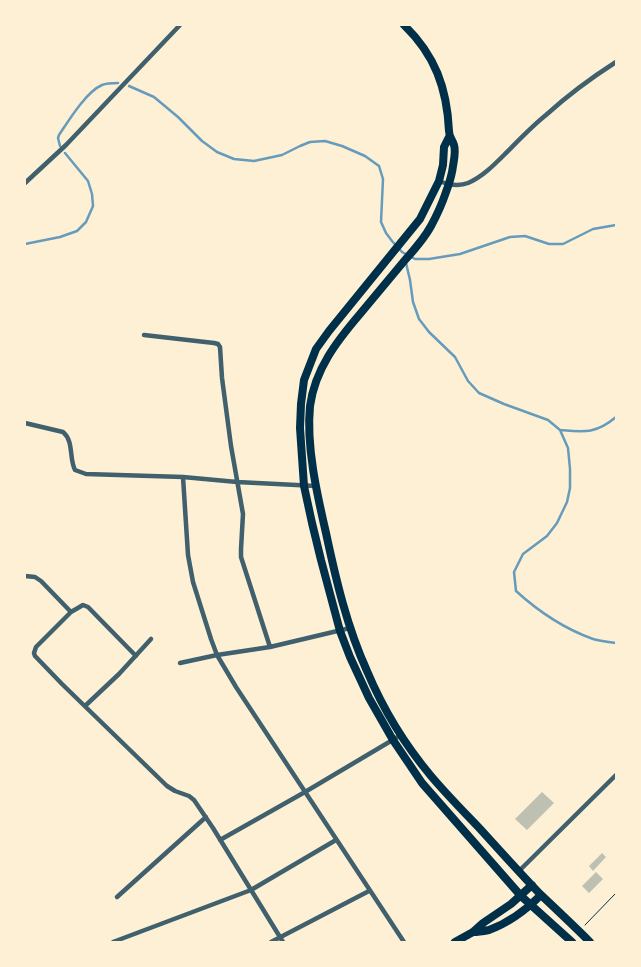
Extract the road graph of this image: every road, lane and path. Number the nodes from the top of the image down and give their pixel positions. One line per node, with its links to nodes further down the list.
1 (180, 25): 6 (street)
2 (404, 25): 4 (highway)
3 (616, 62): 7 (street)
4 (449, 137): 5 (highway); 7 (highway)
5 (439, 181): 7 (street); 12 (highway)
6 (25, 183)
7 (448, 185): 13 (highway)
8 (144, 336): 11 (street)
9 (25, 422): 10 (street)
10 (183, 477): 11 (street); 20 (street)
11 (237, 482): 12 (street); 19 (street)
12 (304, 486): 13 (street); 17 (highway)
13 (316, 486): 16 (highway)
14 (25, 576): 15 (street)
15 (71, 612): 21 (street); 23 (street)
16 (350, 628): 17 (street); 24 (highway)
17 (340, 631): 19 (street); 25 (highway)
18 (151, 638): 21 (street)
19 (270, 647): 20 (street)
20 (217, 655): 22 (street); 27 (street)
21 (136, 656): 23 (street)
22 (180, 663)
23 (85, 706): 28 (street)
24 (401, 735): 25 (street); 31 (highway)
25 (393, 740): 27 (street); 37 (highway)
26 (616, 775): 31 (street)
27 (306, 792): 29 (street); 30 (street)
28 (206, 817): 29 (street); 38 (street)
29 (220, 840): 33 (street)
30 (336, 840): 33 (street); 34 (street)
31 (518, 871): 32 (highway)
32 (532, 885): 36 (highway); 37 (highway)
33 (251, 890): 42 (street); 43 (street)
34 (369, 891): 42 (street); 45 (street)
35 (616, 893): 40 (path)
36 (541, 895): 39 (highway); 40 (highway)
37 (521, 896): 39 (highway); 41 (highway)
38 (118, 897)
39 (531, 905): 41 (highway); 47 (highway)
40 (579, 931): 48 (highway)
41 (473, 932): 46 (highway)
42 (282, 940): 44 (street)
43 (113, 942)
44 (270, 942)
45 (404, 942)
46 (455, 942)
47 (572, 942)
48 (590, 942)

